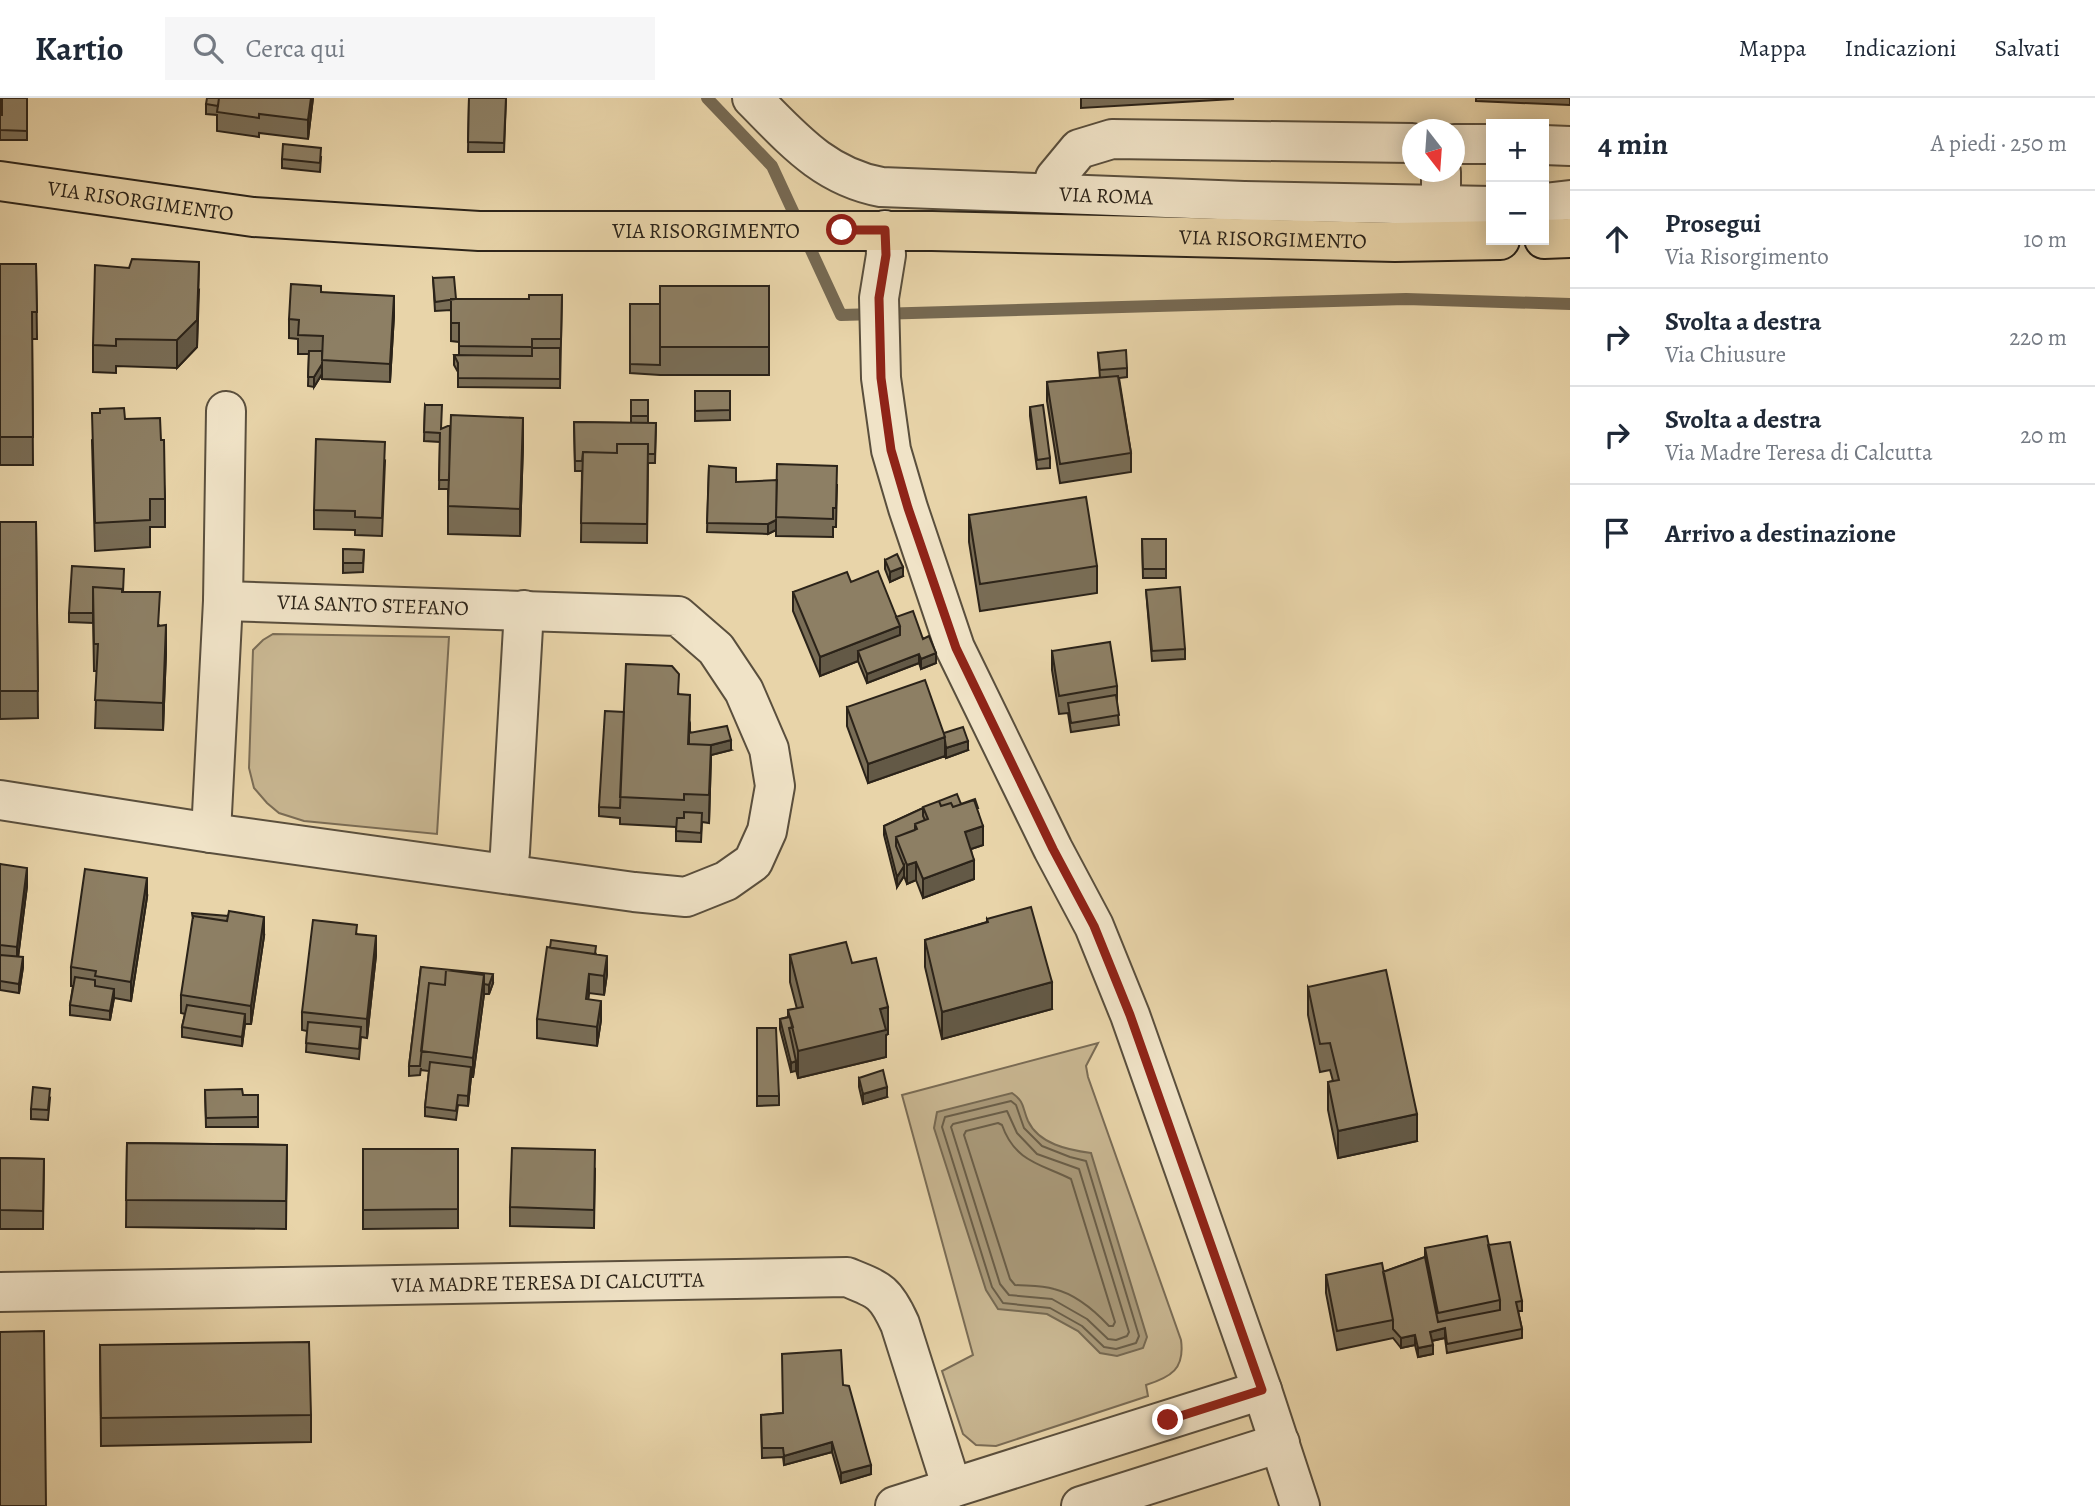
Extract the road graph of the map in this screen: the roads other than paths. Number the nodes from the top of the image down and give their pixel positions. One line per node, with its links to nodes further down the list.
1 (752, 98): 10 (street, VIA ROMA)
2 (1246, 141): 3 (street); 10 (street); 11 (street)
3 (1402, 143)
4 (1465, 144): 5 (street)
5 (1486, 145)
6 (1549, 145): 7 (street)
7 (1570, 146)
8 (0, 181): 15 (main road, VIA RISORGIMENTO)
9 (1441, 189): 11 (street, VIA ROMA); 14 (street, VIA ROMA)
10 (1054, 193): 11 (street, VIA ROMA)
11 (1244, 201)
12 (1570, 201): 13 (street)
13 (1549, 203)
14 (1486, 204)
15 (885, 230): 18 (main road, VIA RISORGIMENTO); 26 (street)
16 (1570, 238): 17 (main road)
17 (1549, 239)
18 (1486, 240)
19 (226, 411): 20 (street)
20 (223, 601): 21 (street, VIA SANTO STEFANO); 23 (street)
21 (524, 610): 24 (street); 24 (street, VIA SANTO STEFANO)
22 (0, 800): 23 (street, VIA SANTO STEFANO)
23 (211, 833): 24 (street, VIA SANTO STEFANO)
24 (507, 873)
25 (0, 1292): 28 (street, VIA MADRE TERESA DI CALCUTTA)
26 (1262, 1390): 27 (street); 28 (street)
27 (1280, 1443): 30 (street); 31 (street)
28 (952, 1489): 29 (street)
29 (895, 1506)
30 (1081, 1506)
31 (1300, 1506)

